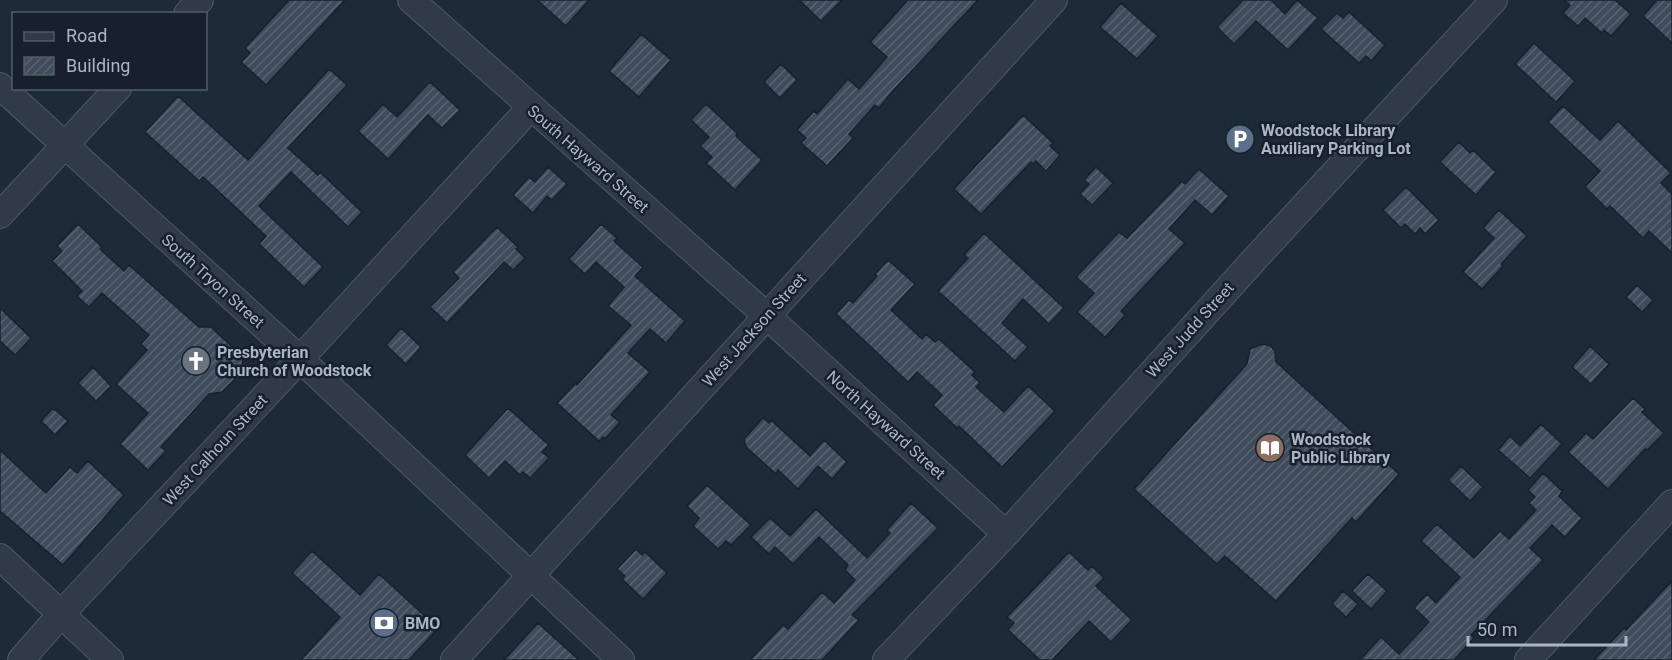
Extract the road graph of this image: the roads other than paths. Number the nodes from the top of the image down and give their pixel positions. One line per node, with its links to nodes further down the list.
1 (200, 0): 5 (street)
2 (411, 0): 8 (street, South Hayward Street)
3 (1054, 0): 11 (street, West Jackson Street)
4 (1494, 0): 14 (street, West Judd Street)
5 (190, 12)
6 (0, 86): 9 (street, South Tryon Street)
7 (116, 90): 9 (street)
8 (530, 108): 11 (street, South Hayward Street); 12 (street, West Calhoun Street)
9 (64, 146): 10 (street); 12 (street, South Tryon Street)
10 (0, 214)
11 (767, 316): 14 (street, North Hayward Street); 16 (street, West Jackson Street)
12 (300, 359): 16 (street, South Tryon Street); 17 (street, West Calhoun Street)
13 (1672, 503): 23 (street)
14 (1006, 534): 22 (street, West Judd Street)
15 (0, 557): 17 (street)
16 (530, 576): 20 (street, West Jackson Street); 21 (street, South Tryon Street)
17 (61, 614): 18 (street, West Calhoun Street); 19 (street)
18 (21, 660)
19 (110, 660)
20 (454, 660)
21 (621, 660)
22 (886, 660)
23 (1528, 660)

